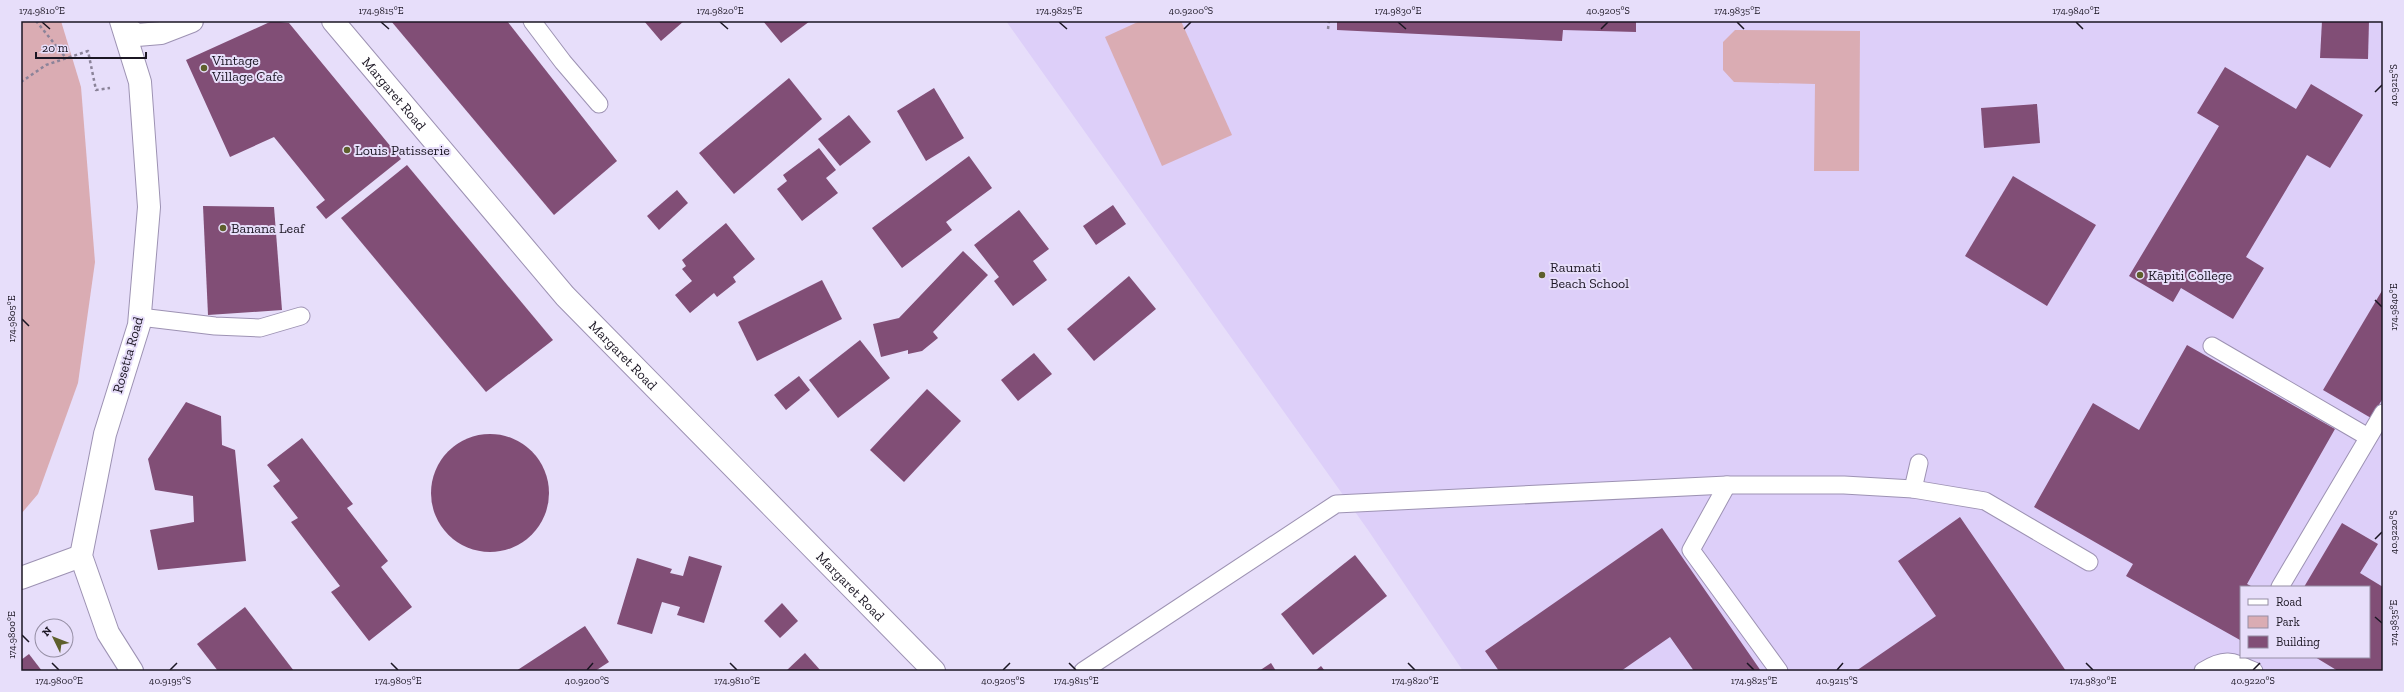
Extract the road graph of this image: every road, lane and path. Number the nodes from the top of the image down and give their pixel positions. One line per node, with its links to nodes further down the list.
1 (36, 21): 8 (path)
2 (192, 21): 6 (street)
3 (333, 21): 26 (street, Margaret Road)
4 (532, 21): 11 (lane)
5 (1329, 21): 7 (path)
6 (124, 23): 10 (street, Rosetta Road)
7 (1328, 29)
8 (66, 58): 9 (path); 10 (path)
9 (21, 82)
10 (140, 82): 13 (street, Rosetta Road)
11 (599, 104)
12 (301, 316): 13 (lane)
13 (140, 317): 20 (street, Rosetta Road)
14 (2212, 346): 16 (lane)
15 (2383, 413): 16 (lane)
16 (2368, 438): 23 (lane)
17 (1919, 463): 19 (lane)
18 (1727, 485): 19 (lane); 27 (lane); 28 (lane)
19 (1914, 489): 21 (lane)
20 (81, 556): 22 (street); 25 (street)
21 (2089, 562)
22 (21, 578)
23 (2281, 586)
24 (2238, 658): 29 (lane); 30 (lane)
25 (132, 671)
26 (934, 671)
27 (1083, 671)
28 (1779, 671)
29 (2203, 671)
30 (2254, 671)

